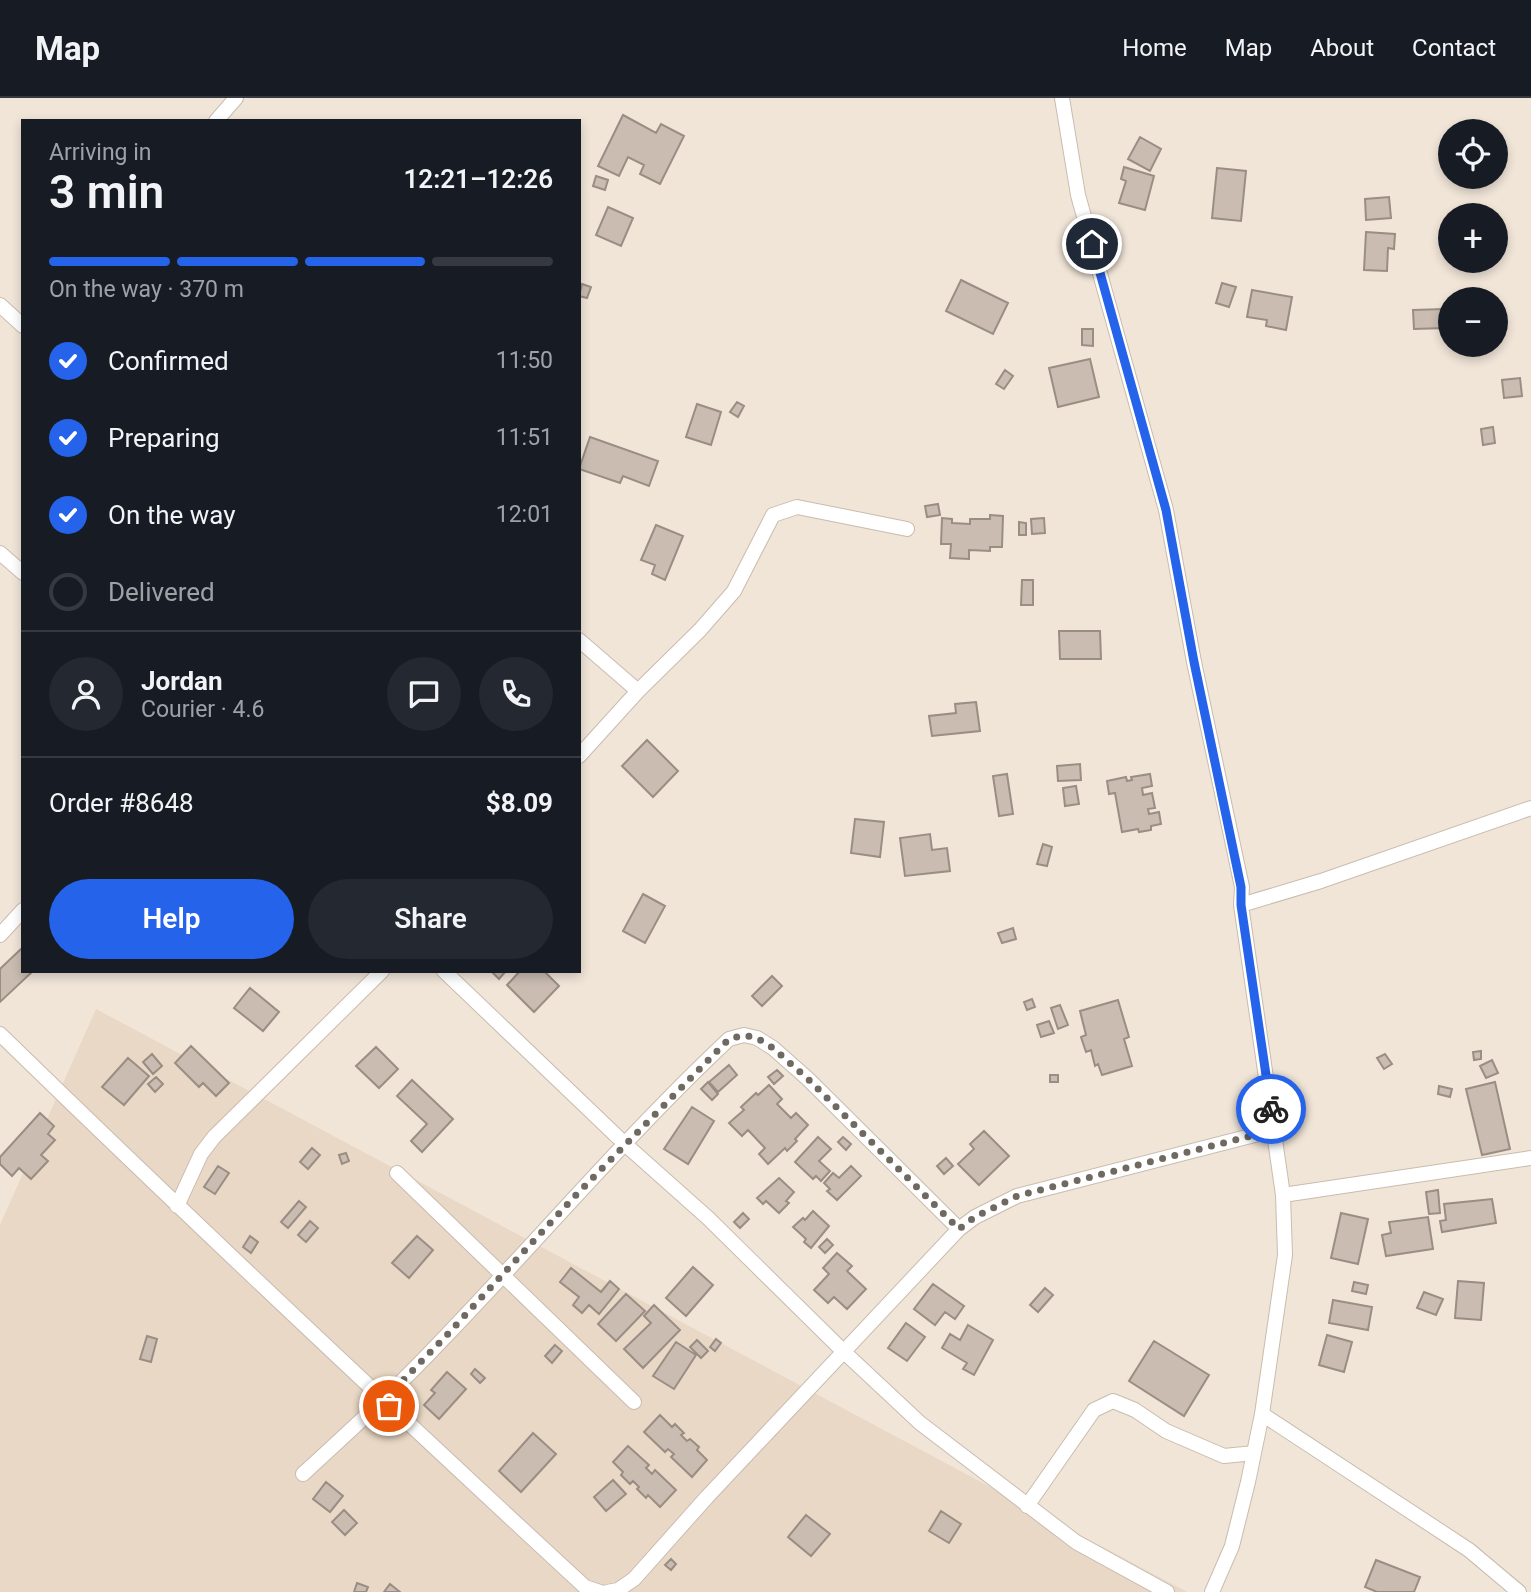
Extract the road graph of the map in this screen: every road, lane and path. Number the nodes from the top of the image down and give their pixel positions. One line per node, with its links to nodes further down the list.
1 (236, 98): 3 (street)
2 (1062, 98): 13 (street)
3 (218, 119)
4 (0, 305): 5 (street)
5 (21, 324)
6 (907, 529): 10 (street)
7 (0, 553): 8 (street)
8 (21, 571)
9 (581, 641): 10 (street)
10 (638, 691): 11 (street)
11 (581, 754)
12 (1531, 808): 13 (street)
13 (1241, 905): 19 (street)
14 (21, 912): 15 (street)
15 (0, 934)
16 (380, 973): 24 (street)
17 (445, 973): 20 (street)
18 (0, 1034): 24 (street)
19 (1274, 1130): 23 (street); 25 (street)
20 (626, 1145): 25 (street); 26 (street); 27 (street)
21 (1531, 1158): 23 (street)
22 (397, 1173): 26 (street)
23 (1283, 1195): 30 (street)
24 (177, 1206): 28 (street)
25 (959, 1229): 27 (street)
26 (503, 1275): 28 (street); 29 (street)
27 (843, 1351): 33 (street); 35 (street)
28 (383, 1401): 32 (street); 34 (street)
29 (634, 1402)
30 (1262, 1414): 31 (street); 38 (street)
31 (1254, 1453): 33 (street); 37 (street)
32 (303, 1474)
33 (1027, 1506): 36 (street)
34 (600, 1592)
35 (607, 1592)
36 (1167, 1592)
37 (1212, 1592)
38 (1519, 1592)

